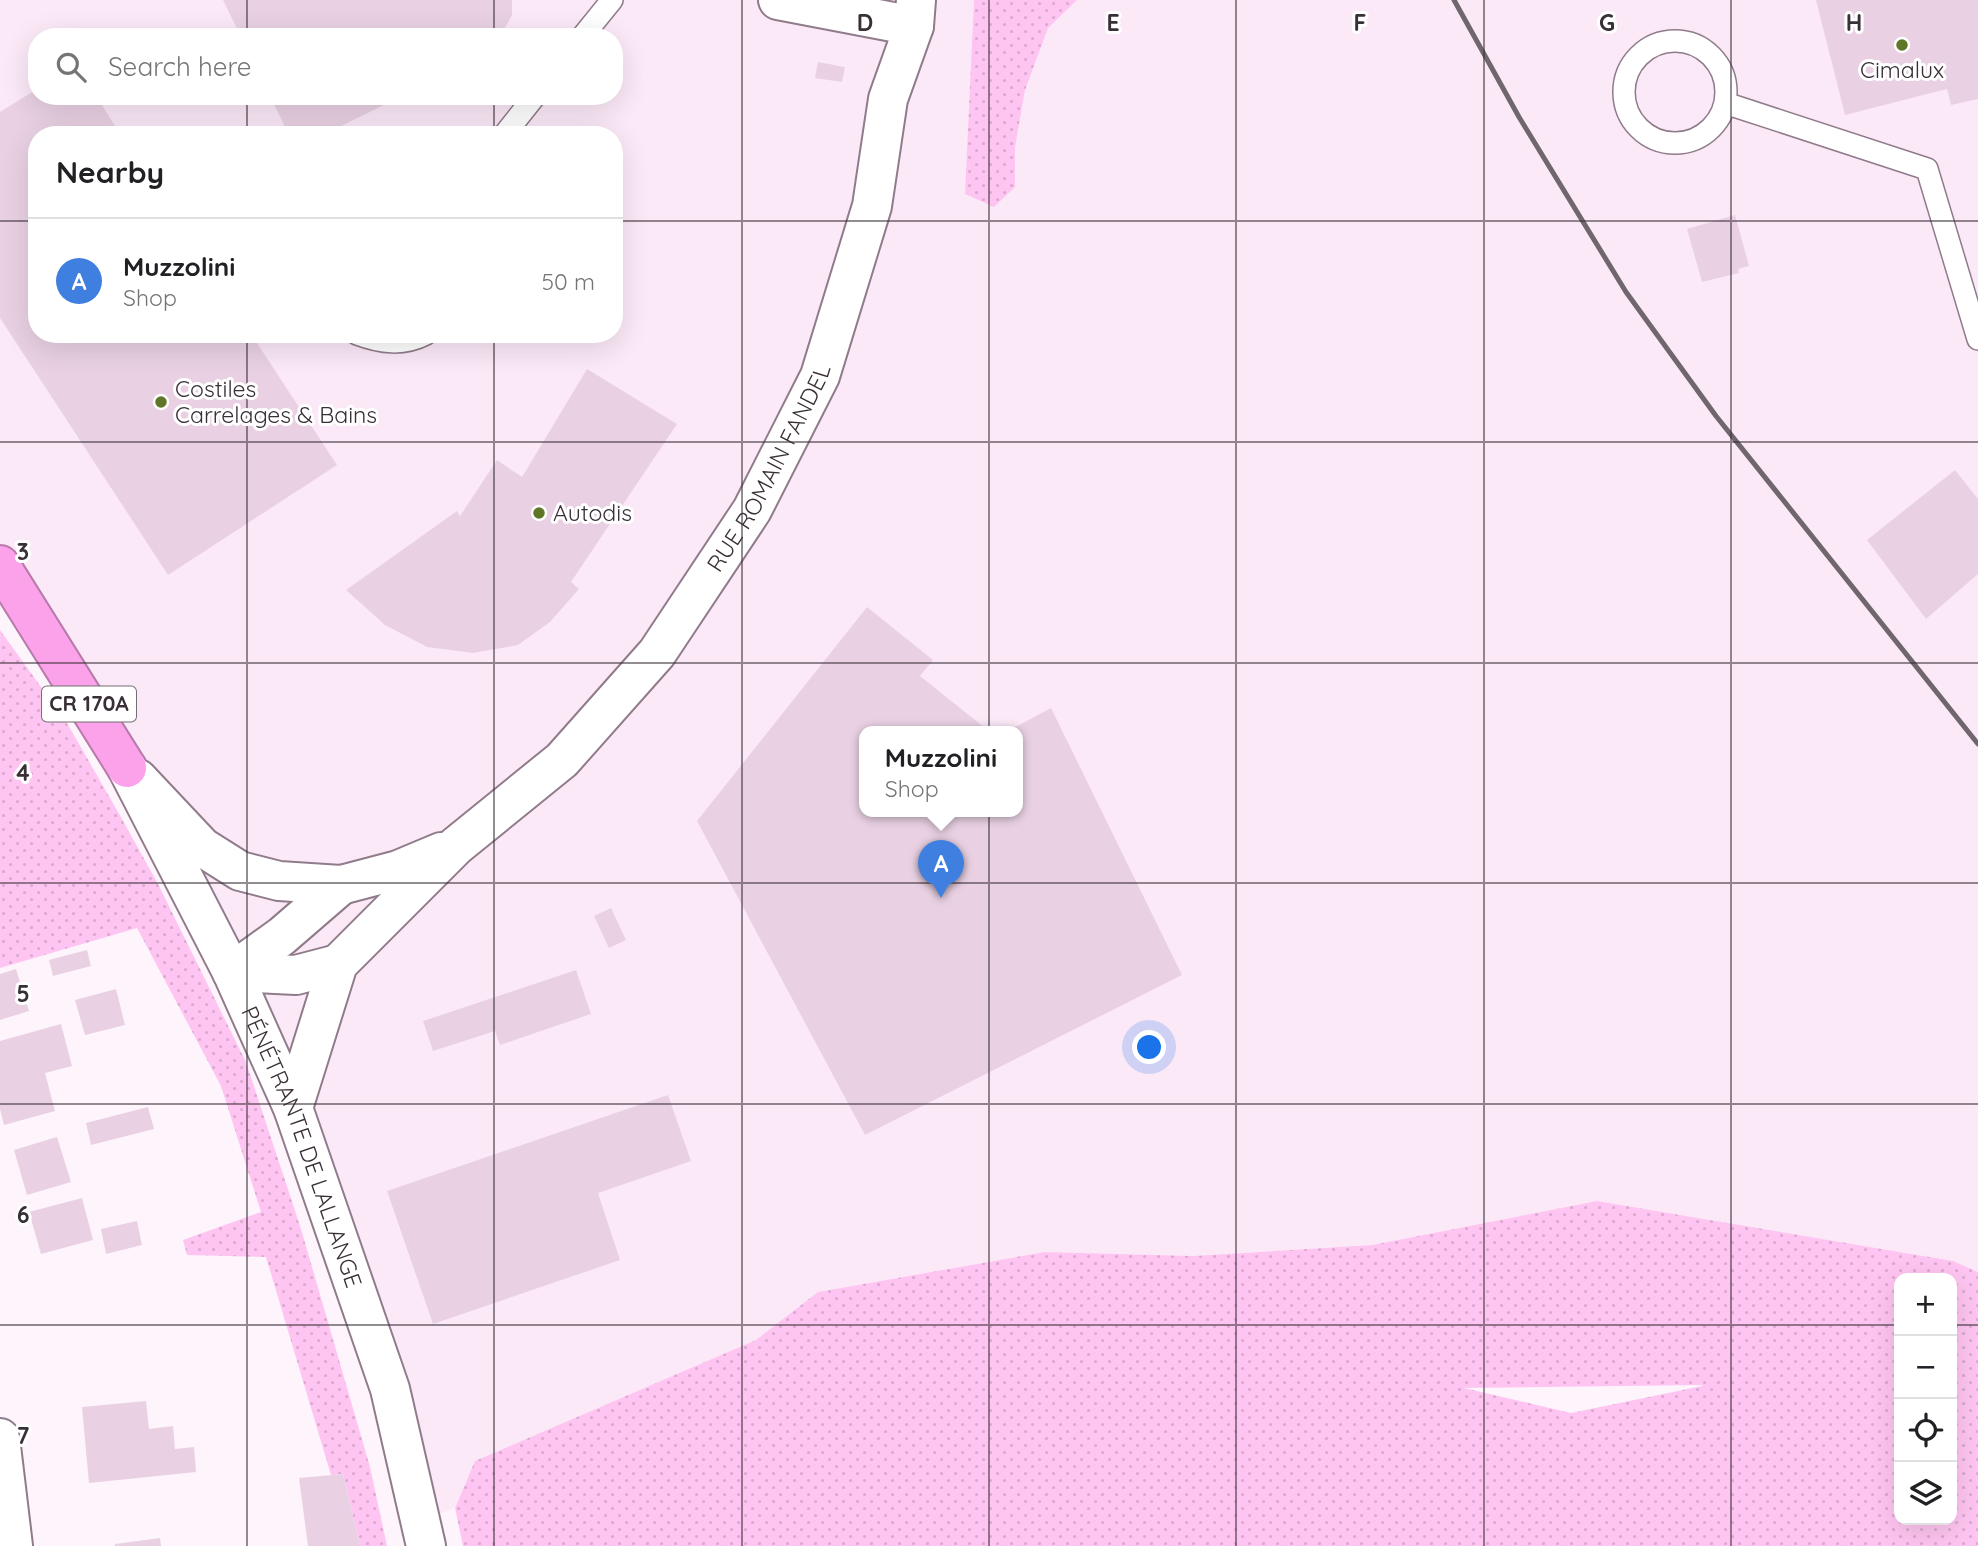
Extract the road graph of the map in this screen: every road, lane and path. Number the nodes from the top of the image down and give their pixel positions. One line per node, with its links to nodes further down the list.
1 (612, 0): 4 (lane)
2 (778, 0): 3 (street)
3 (915, 13): 13 (street, RUE ROMAIN FANDEL)
4 (589, 28)
5 (1725, 103): 5 (lane); 8 (lane)
6 (528, 105): 7 (lane)
7 (511, 126)
8 (1978, 339)
9 (0, 565): 11 (highway)
10 (0, 585): 11 (highway)
11 (49, 642): 12 (highway, CR 170A)
12 (127, 768): 14 (street, RUE ROMAIN FANDEL); 16 (street, PÉNÉTRANTE DE LALLANGE / CR 170A)
13 (456, 846): 14 (street, RUE ROMAIN FANDEL); 15 (street, RUE ROMAIN FANDEL)
14 (341, 885): 16 (street, RUE ROMAIN FANDEL)
15 (338, 964): 16 (street); 17 (street, RUE ROMAIN FANDEL)
16 (232, 972): 17 (street, PÉNÉTRANTE DE LALLANGE / CR 170A)
17 (293, 1108): 20 (street, PÉNÉTRANTE DE LALLANGE / CR 170A)
18 (0, 1438): 19 (street)
19 (13, 1546)
20 (426, 1546)

